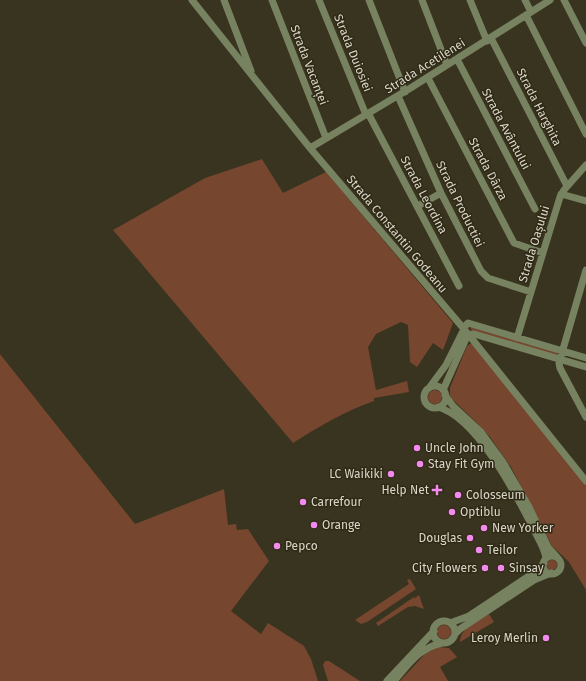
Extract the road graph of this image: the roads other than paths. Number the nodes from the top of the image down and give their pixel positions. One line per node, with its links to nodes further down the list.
1 (192, 0): 16 (street, Strada Constantin Godeanu)
2 (224, 0): 16 (street)
3 (272, 0): 22 (street, Strada Vacanței)
4 (319, 0): 20 (street, Strada Duiosiei)
5 (369, 0): 18 (street)
6 (422, 0): 15 (street)
7 (470, 0): 12 (street, Strada Harghita)
8 (524, 0): 11 (street)
9 (550, 0): 11 (street, Strada Acetilenei)
10 (564, 0): 13 (street)
11 (528, 14): 12 (street, Strada Acetilenei); 21 (street)
12 (489, 40): 14 (street, Strada Acetilenei); 25 (street, Strada Harghita)
13 (586, 43)
14 (457, 59): 15 (street, Strada Acetilenei); 30 (street, Strada Avântului)
15 (447, 65): 17 (street, Strada Acetilenei)
16 (252, 76): 23 (street, Strada Constantin Godeanu)
17 (428, 78): 18 (street, Strada Acetilenei); 31 (street, Strada Dârza)
18 (405, 92): 19 (street, Strada Acetilenei)
19 (398, 96): 20 (street, Strada Acetilenei); 26 (street, Strada Productiei)
20 (367, 114): 22 (street, Strada Acetilenei); 29 (street, Strada Leordina)
21 (586, 134)
22 (326, 138): 23 (street, Strada Acetilenei)
23 (310, 148): 35 (street, Strada Constantin Godeanu)
24 (586, 165): 25 (street, Strada Oașului)
25 (567, 186): 27 (street, Strada Oașului)
26 (441, 193): 29 (street); 34 (street, Strada Productiei)
27 (561, 194): 28 (street); 31 (street, Strada Oașului)
28 (586, 201)
29 (418, 206): 33 (street, Strada Leordina)
30 (536, 209)
31 (543, 253): 34 (street, Strada Oașului)
32 (586, 270): 37 (street)
33 (459, 286)
34 (531, 292): 36 (street, Strada Oașului)
35 (466, 332): 36 (street); 39 (street); 41 (street); 42 (street); 45 (street, Strada Constantin Godeanu)
36 (517, 338): 37 (street)
37 (562, 351): 38 (street); 39 (street)
38 (586, 358)
39 (560, 360): 40 (street); 44 (street)
40 (586, 367)
41 (429, 388): 42 (street); 43 (street)
42 (444, 393): 43 (street); 46 (street)
43 (438, 407): 47 (street)
44 (586, 417)
45 (586, 481)
46 (557, 557): 47 (street); 48 (street)
47 (545, 561): 48 (street); 49 (street)
48 (551, 573): 51 (street)
49 (450, 623): 50 (street); 51 (street)
50 (434, 631): 52 (street); 53 (street)
51 (455, 634): 52 (street)
52 (442, 643): 54 (street)
53 (387, 681)
54 (394, 681)

